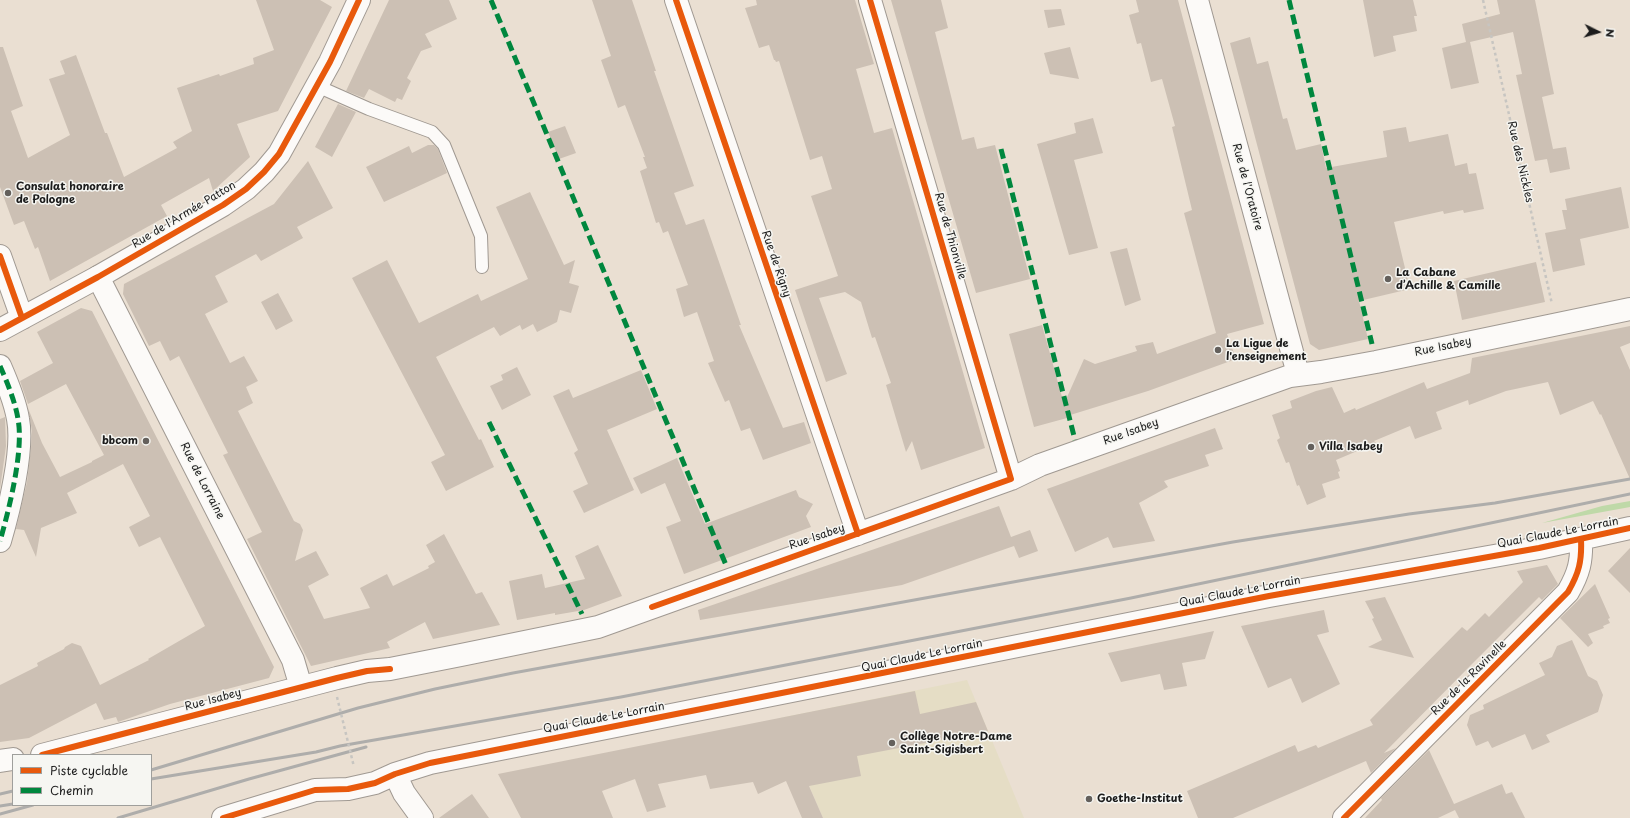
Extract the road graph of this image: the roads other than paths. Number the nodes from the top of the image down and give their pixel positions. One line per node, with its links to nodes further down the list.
1 (359, 0): 5 (street, Rue de l'Armée Patton)
2 (676, 0): 16 (street, Rue de Rigny)
3 (870, 0): 14 (street, Rue de Thionville)
4 (1196, 0): 13 (street, Rue de l'Oratoire)
5 (317, 86): 7 (lane); 8 (street, Rue de l'Armée Patton)
6 (0, 256): 10 (street)
7 (482, 267)
8 (98, 277): 10 (street, Rue de l'Armée Patton); 19 (street, Rue de Lorraine)
9 (1630, 309): 13 (street, Rue Isabey)
10 (22, 318): 11 (street, Rue de l'Armée Patton)
11 (0, 330)
12 (0, 366): 18 (street)
13 (1298, 374): 14 (street, Rue Isabey)
14 (1011, 479): 16 (street, Rue Isabey)
15 (1630, 528): 17 (street, Quai Claude Le Lorrain)
16 (858, 534): 19 (street, Rue Isabey)
17 (1581, 539): 23 (street, Quai Claude Le Lorrain); 26 (street, Rue de la Ravinelle)
18 (0, 541)
19 (301, 687): 20 (street, Rue Isabey)
20 (46, 754)
21 (12, 759): 22 (street)
22 (0, 761)
23 (395, 774): 24 (street, Quai Claude Le Lorrain); 25 (street)
24 (223, 818)
25 (422, 818)
26 (1344, 818)

